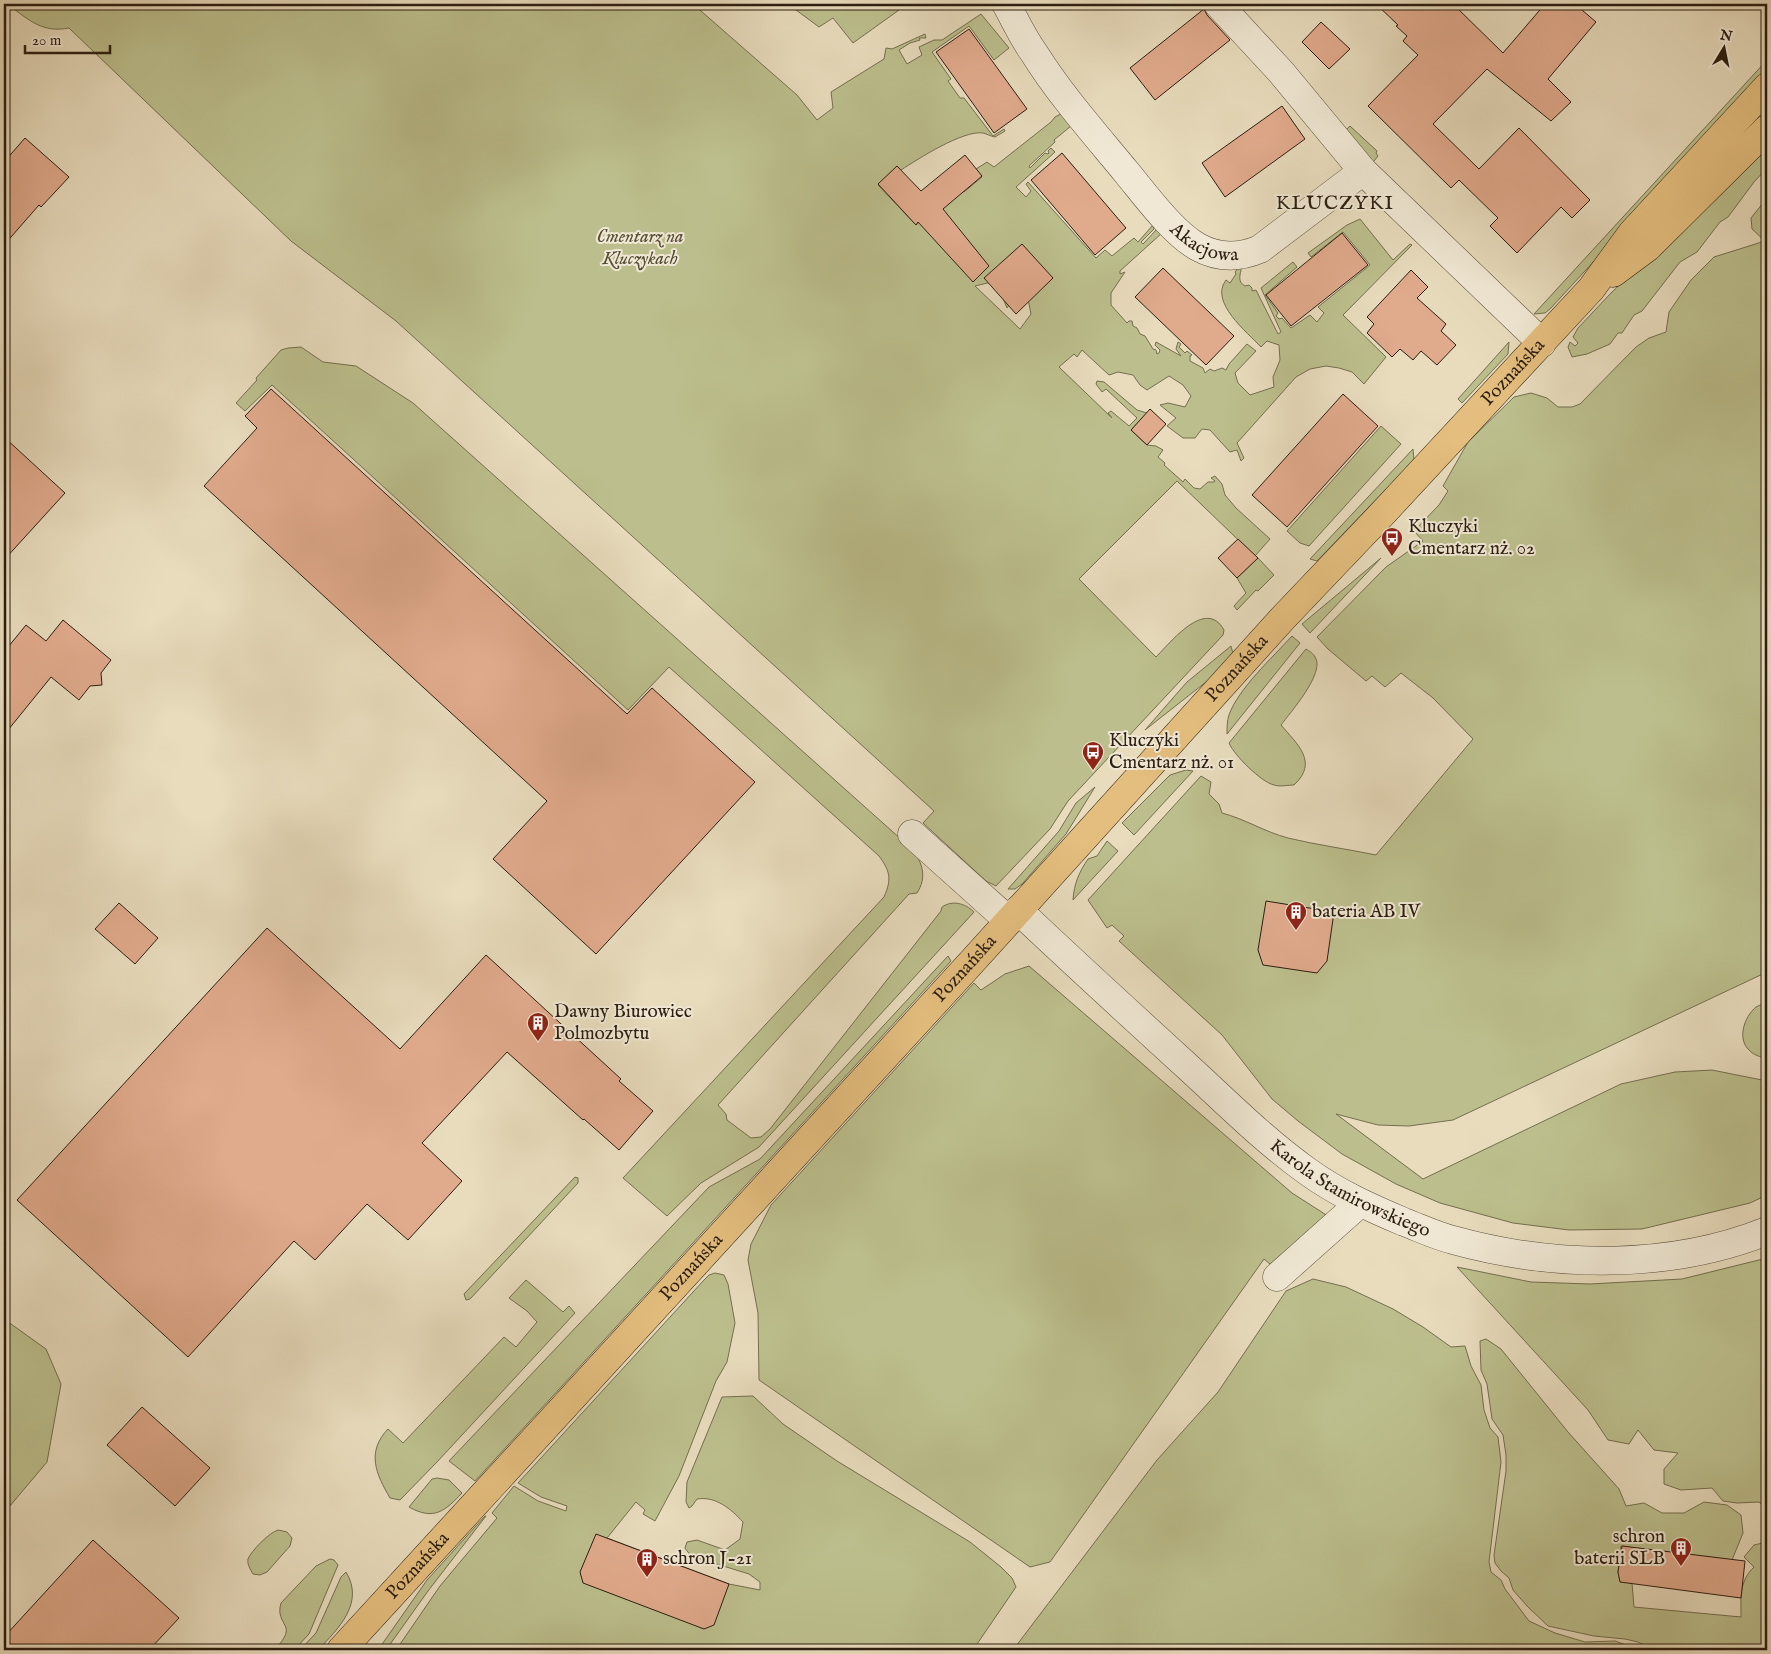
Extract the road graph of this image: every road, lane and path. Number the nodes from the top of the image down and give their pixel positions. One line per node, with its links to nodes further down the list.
1 (1006, 4): 5 (street, Akacjowa)
2 (1218, 4): 5 (street)
3 (1767, 87): 6 (main road, Poznańska)
4 (1767, 129): 6 (main road, Poznańska)
5 (1363, 171): 7 (street)
6 (1591, 289): 7 (main road, Poznańska)
7 (1542, 343): 9 (main road, Poznańska)
8 (912, 834): 9 (street, Karola Stamirowskiego)
9 (1014, 916): 10 (street, Karola Stamirowskiego); 13 (main road, Poznańska)
10 (1360, 1203): 11 (street, Karola Stamirowskiego); 12 (street)
11 (1767, 1232)
12 (1277, 1277)
13 (342, 1650)

